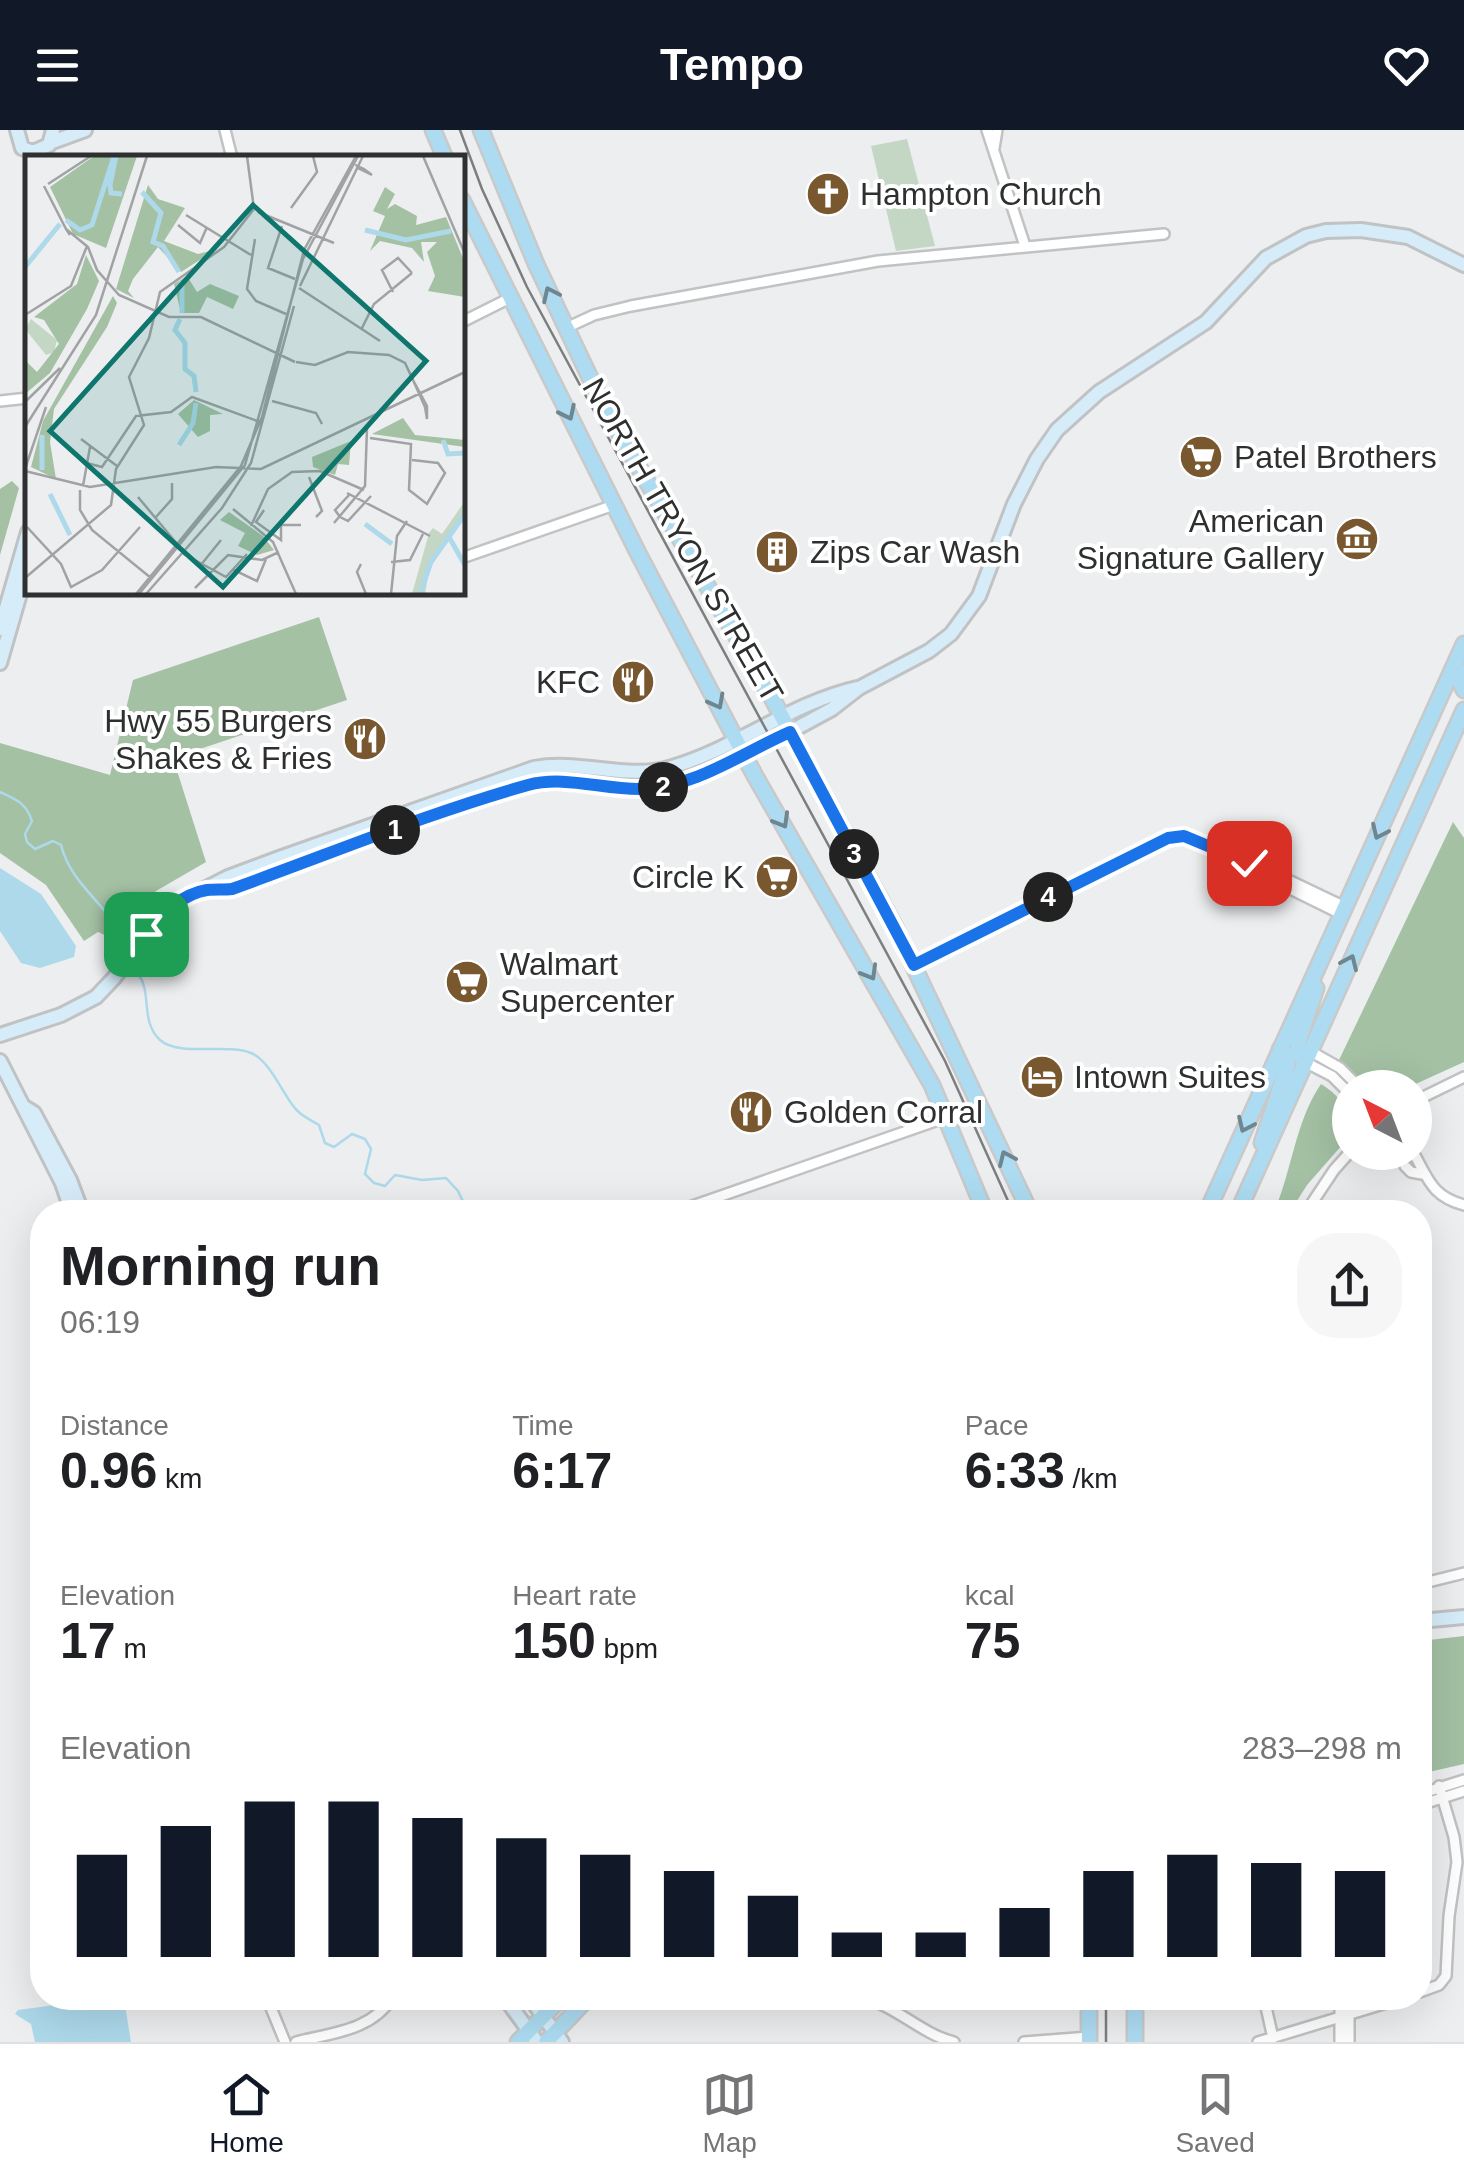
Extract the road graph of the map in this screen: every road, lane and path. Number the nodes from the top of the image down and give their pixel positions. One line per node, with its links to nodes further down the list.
1 (17, 130): 10 (street)
2 (85, 130): 9 (street)
3 (225, 130): 12 (street)
4 (433, 130): 13 (main road)
5 (481, 130): 20 (main road, NORTH TRYON STREET, one-way to 5)
6 (987, 130): 11 (street)
7 (997, 130): 11 (street)
8 (2, 138): 10 (street)
9 (49, 144): 10 (street)
10 (23, 150)
11 (994, 150): 16 (street)
12 (231, 155)
13 (443, 155)
14 (465, 206): 18 (main road, NORTH TRYON STREET)
15 (1164, 234): 16 (street)
16 (1025, 246): 20 (street)
17 (1464, 264): 31 (street)
18 (510, 298): 19 (street); 23 (main road, NORTH TRYON STREET, one-way to 23)
19 (465, 320)
20 (566, 328): 34 (main road, NORTH TRYON STREET)
21 (25, 398): 22 (street)
22 (0, 401)
23 (614, 506): 25 (street); 36 (main road, NORTH TRYON STREET, one-way to 36)
24 (25, 542): 27 (street)
25 (465, 557)
26 (25, 576): 29 (street)
27 (0, 629)
28 (1464, 644): 39 (main road, one-way to 39)
29 (0, 663)
30 (1464, 672): 32 (main road)
31 (859, 688): 34 (street); 35 (street)
32 (1464, 690)
33 (1464, 710): 44 (main road, one-way to 33)
34 (782, 716): 35 (main road, NORTH TRYON STREET); 36 (street)
35 (790, 732): 37 (street); 41 (main road, NORTH TRYON STREET)
36 (737, 738): 37 (main road, NORTH TRYON STREET); 38 (street)
37 (744, 753): 38 (street); 51 (main road, NORTH TRYON STREET, one-way to 51)
38 (208, 890): 42 (street)
39 (1343, 911): 40 (main road); 41 (street)
40 (1327, 944): 43 (main road); 44 (main road)
41 (914, 965): 61 (main road, NORTH TRYON STREET, one-way to 41)
42 (0, 1035)
43 (1280, 1049): 52 (main road); 62 (main road, one-way to 62)
44 (1308, 1056): 46 (street); 47 (street); 52 (main road)
45 (0, 1061): 50 (street)
46 (1342, 1070)
47 (1332, 1076)
48 (1464, 1077): 49 (street)
49 (1432, 1092)
50 (26, 1108): 57 (street); 58 (street)
51 (947, 1118): 59 (street); 60 (main road, NORTH TRYON STREET)
52 (1260, 1164): 63 (main road)
53 (1334, 1170): 64 (street)
54 (1409, 1170): 56 (street)
55 (1421, 1170): 56 (street)
56 (1422, 1174): 65 (street)
57 (68, 1200)
58 (77, 1200)
59 (710, 1200)
60 (980, 1200)
61 (1024, 1200)
62 (1212, 1200)
63 (1244, 1200)
64 (1314, 1200)
65 (1464, 1205)
66 (1464, 1574): 67 (street)
67 (1432, 1581)
68 (1464, 1617): 69 (street)
69 (1432, 1621)
70 (1464, 1780): 71 (street)
71 (1439, 1786): 72 (street); 74 (street)
72 (1432, 1789)
73 (1464, 1791): 74 (street)
74 (1444, 1798): 75 (street); 76 (street)
75 (1432, 1802)
76 (1449, 1916): 77 (street); 78 (street)
77 (1464, 1917)
78 (1432, 1988)
79 (272, 2010): 98 (street)
80 (382, 2010): 99 (street)
81 (514, 2010): 94 (street)
82 (539, 2010): 92 (street)
83 (549, 2010): 92 (main road)
84 (578, 2010): 96 (main road)
85 (890, 2010): 101 (street)
86 (1089, 2010): 97 (main road)
87 (1134, 2010): 103 (main road)
88 (1267, 2010): 95 (street)
89 (1343, 2010): 93 (street)
90 (1346, 2010): 93 (street)
91 (1366, 2010): 93 (street)
92 (543, 2016): 94 (main road); 96 (street)
93 (1345, 2017): 95 (street); 105 (street); 106 (street)
94 (533, 2036): 100 (main road)
95 (1273, 2038): 104 (street)
96 (554, 2039)
97 (1089, 2039): 102 (street)
98 (285, 2042)
99 (296, 2042)
100 (518, 2042)
101 (954, 2042)
102 (1024, 2042)
103 (1135, 2042)
104 (1258, 2042)
105 (1340, 2042)
106 (1349, 2042)

